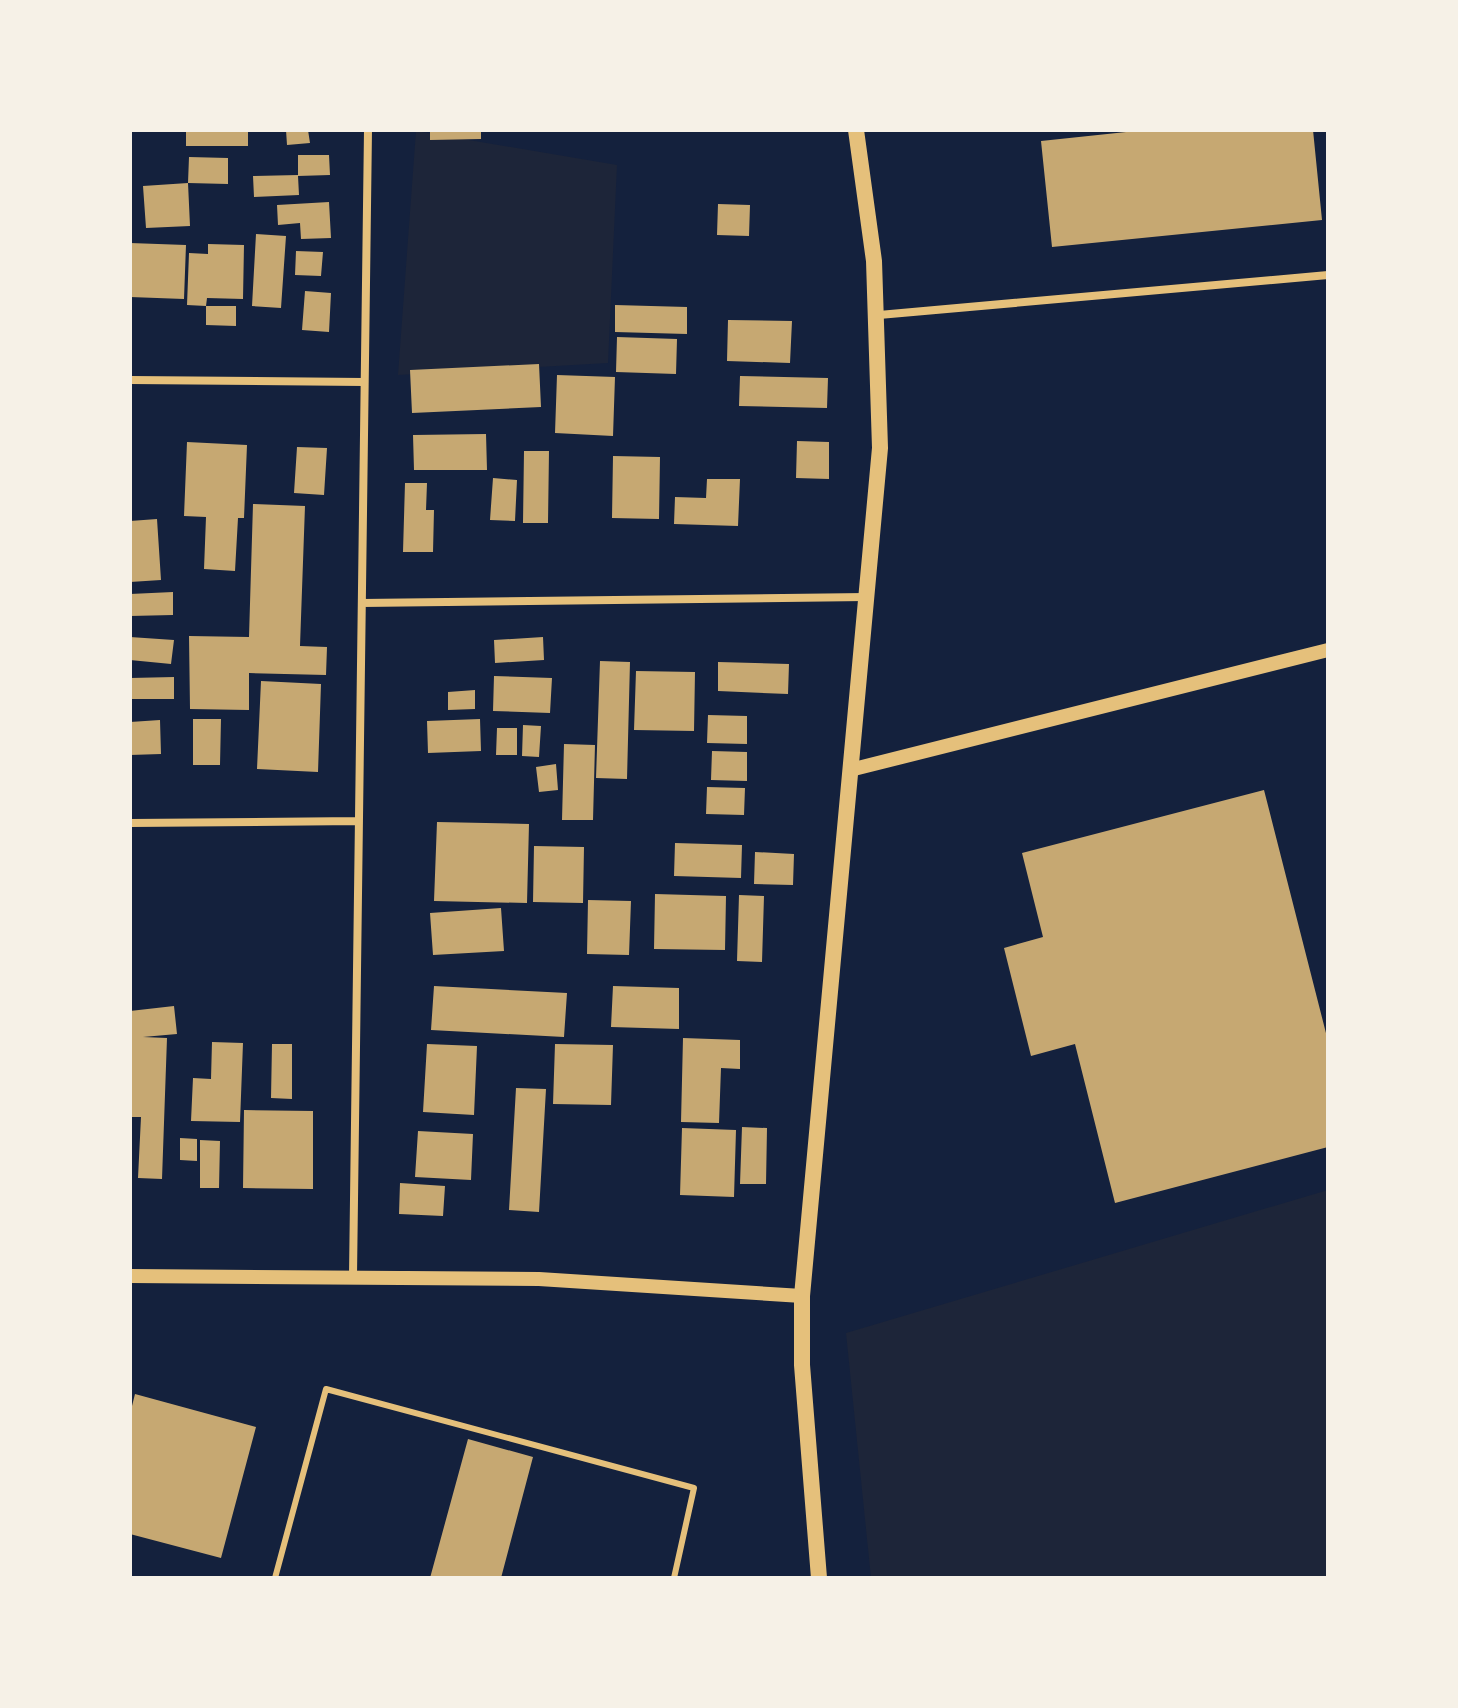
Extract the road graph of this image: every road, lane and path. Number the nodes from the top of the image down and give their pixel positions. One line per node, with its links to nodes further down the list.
1 (368, 130): 6 (street)
2 (856, 130): 4 (main road)
3 (1328, 275): 4 (street)
4 (879, 315): 7 (main road)
5 (130, 380): 6 (street)
6 (364, 382): 8 (street)
7 (867, 597): 8 (street); 10 (main road)
8 (362, 603): 11 (street)
9 (1328, 650): 10 (street)
10 (850, 770): 15 (main road)
11 (359, 821): 12 (street); 14 (street)
12 (130, 823)
13 (130, 1276): 14 (street)
14 (353, 1276): 15 (street)
15 (802, 1296): 18 (main road)
16 (275, 1578): 17 (lane)
17 (674, 1578)
18 (819, 1578)

